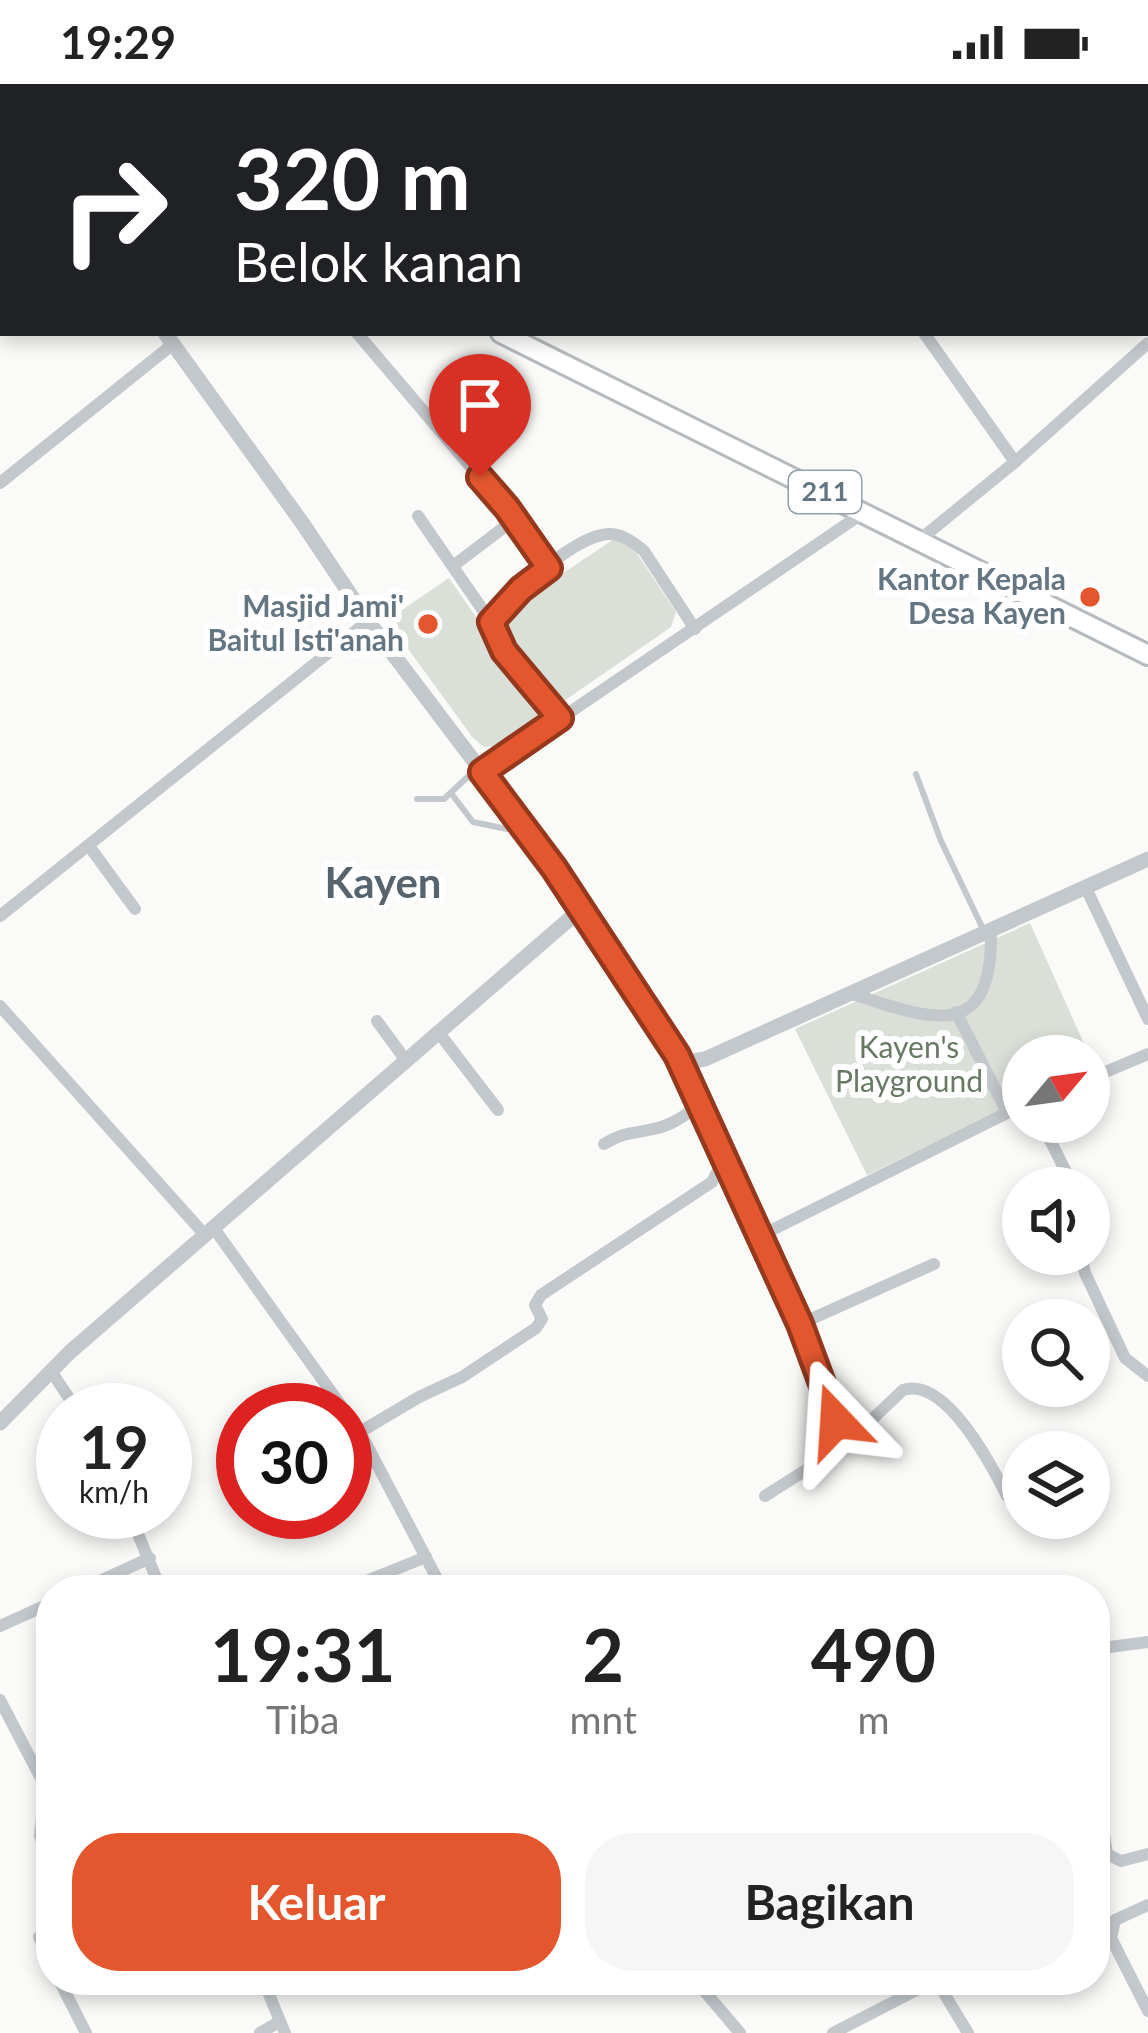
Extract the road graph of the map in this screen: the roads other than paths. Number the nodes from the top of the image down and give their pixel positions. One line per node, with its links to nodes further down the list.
1 (360, 336): 10 (street)
2 (507, 336): 8 (main road, 211)
3 (926, 336): 6 (street)
4 (169, 339): 7 (street); 14 (street)
5 (1148, 343): 6 (street)
6 (1015, 462): 11 (street)
7 (0, 483)
8 (865, 512): 11 (main road, 211); 16 (street)
9 (418, 516): 12 (street)
10 (515, 519): 12 (street); 13 (street)
11 (917, 542): 17 (main road, 211)
12 (453, 566): 15 (street)
13 (549, 568): 15 (street); 16 (street)
14 (368, 621): 19 (street); 24 (street)
15 (491, 622): 18 (street)
16 (695, 628): 18 (street)
17 (1147, 653)
18 (560, 718): 19 (street)
19 (480, 769): 21 (lane); 23 (street)
20 (916, 773): 30 (lane)
21 (451, 793): 22 (lane); 23 (lane)
22 (417, 799)
23 (520, 822): 28 (street)
24 (89, 846): 27 (street); 29 (street)
25 (1148, 860): 26 (street)
26 (1085, 888): 30 (street); 34 (street)
27 (135, 909)
28 (581, 909): 36 (street); 38 (street)
29 (0, 916)
30 (988, 932): 31 (street); 33 (street)
31 (852, 994): 33 (street); 38 (street)
32 (0, 1006): 47 (street)
33 (956, 1012): 41 (street)
34 (1148, 1019)
35 (377, 1022): 39 (street)
36 (440, 1033): 39 (street); 43 (street)
37 (1148, 1054): 40 (street)
38 (677, 1055): 42 (street)
39 (407, 1061): 47 (street)
40 (1110, 1069)
41 (1002, 1102)
42 (700, 1106): 45 (street); 46 (street)
43 (498, 1110)
44 (1002, 1115): 48 (street)
45 (604, 1144)
46 (724, 1159): 48 (street); 57 (street)
47 (209, 1231): 52 (street); 55 (street)
48 (760, 1236): 51 (street)
49 (934, 1264): 51 (street)
50 (1086, 1275): 53 (street)
51 (800, 1324): 58 (street)
52 (51, 1371): 54 (street); 56 (street)
53 (1148, 1376)
54 (59, 1383)
55 (323, 1383)
56 (0, 1424)
57 (372, 1425)
58 (844, 1446): 60 (street); 61 (street)
59 (372, 1455): 63 (street)
60 (1002, 1486)
61 (765, 1496)
62 (141, 1539): 64 (street)
63 (426, 1557): 67 (street); 68 (street)
64 (150, 1558): 65 (street); 66 (street)
65 (113, 1575)
66 (156, 1575)
67 (381, 1575)
68 (435, 1575)
69 (36, 1610): 70 (street)
70 (0, 1626)
71 (1148, 1642): 72 (street)
72 (1110, 1647)
73 (0, 1700): 74 (street)
74 (36, 1764)
75 (1148, 1854): 76 (street)
76 (1110, 1856)
77 (1148, 1905): 83 (street)
78 (67, 1995): 85 (street)
79 (269, 1995): 84 (street)
80 (708, 1995): 87 (street)
81 (907, 1995): 88 (street)
82 (945, 1995): 89 (street)
83 (1148, 2011)
84 (282, 2027): 86 (street)
85 (86, 2033)
86 (260, 2033)
87 (740, 2033)
88 (833, 2033)
89 (968, 2033)

